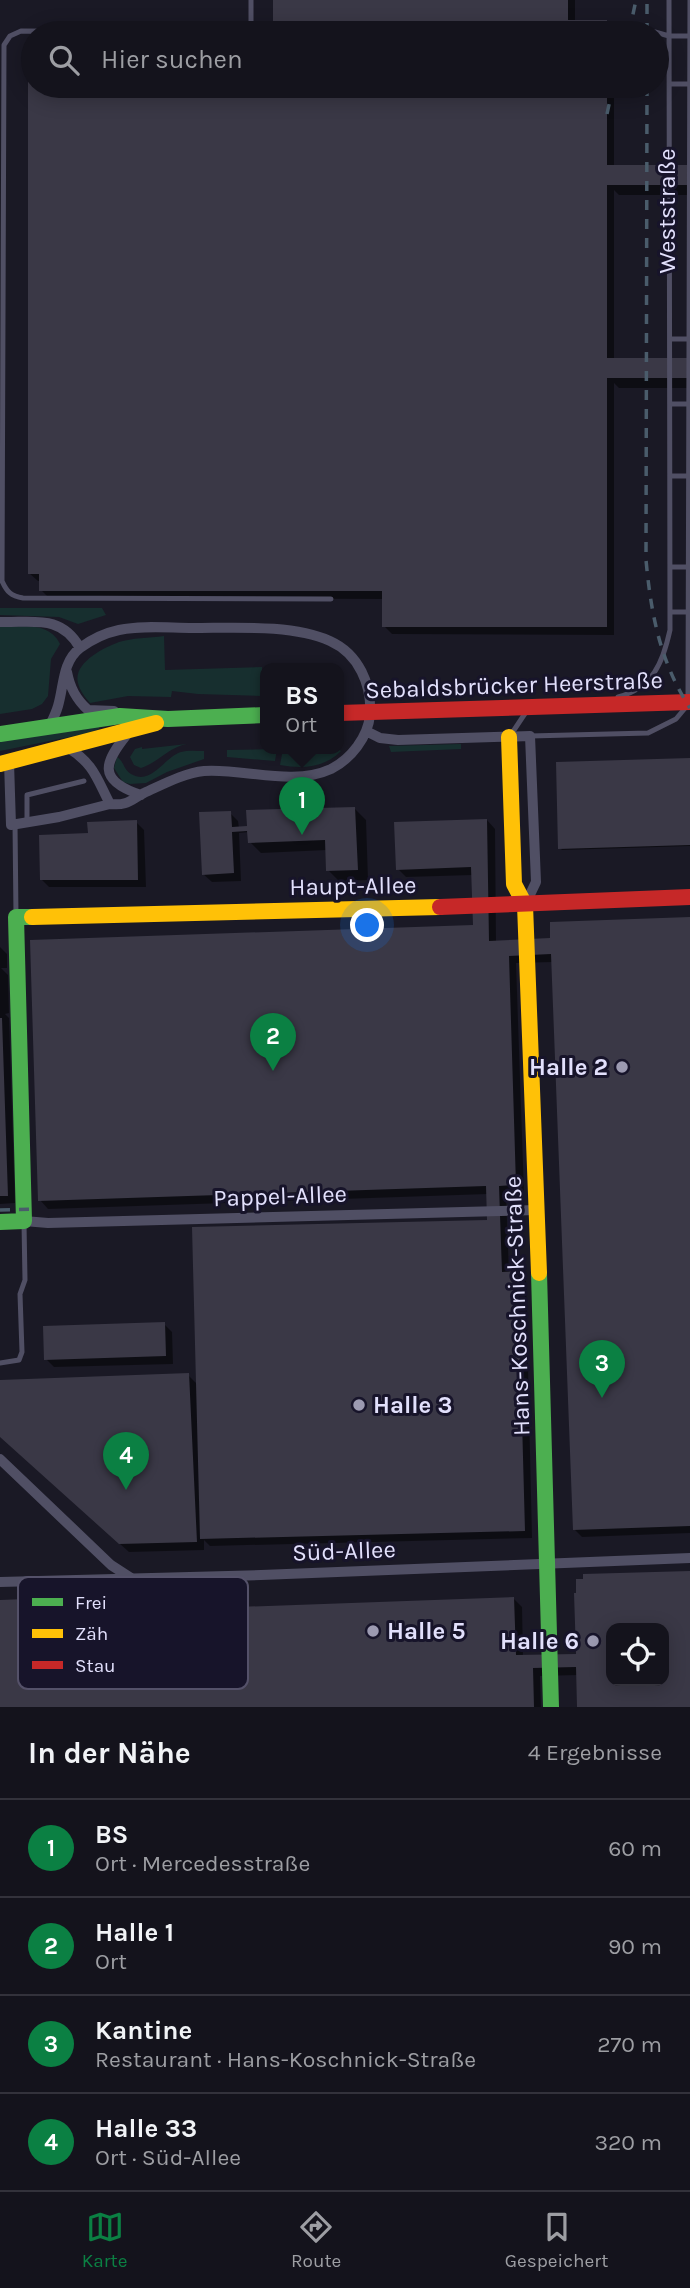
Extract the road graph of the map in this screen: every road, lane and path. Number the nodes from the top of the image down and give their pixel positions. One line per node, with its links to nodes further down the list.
1 (251, 0): 4 (lane)
2 (670, 0): 6 (lane, Weststraße)
3 (690, 0): 7 (lane, Weststraße)
4 (251, 21)
5 (21, 31): 18 (lane)
6 (669, 36): 7 (lane); 8 (lane, Weststraße)
7 (690, 36): 9 (lane, Weststraße)
8 (670, 84): 9 (lane); 10 (lane, Weststraße)
9 (690, 84): 11 (lane, Weststraße)
10 (670, 339): 11 (lane); 12 (lane, Weststraße)
11 (689, 339): 13 (lane, Weststraße)
12 (670, 404): 13 (lane); 14 (lane, Weststraße)
13 (689, 404): 15 (lane, Weststraße)
14 (670, 476): 15 (lane); 16 (lane, Weststraße)
15 (689, 476): 17 (lane, Weststraße)
16 (670, 567): 17 (lane); 19 (lane, Weststraße)
17 (689, 567): 20 (lane, Weststraße)
18 (331, 599)
19 (670, 612): 20 (lane); 34 (lane, Weststraße)
20 (689, 612): 33 (lane, Weststraße)
21 (0, 622): 22 (street)
22 (80, 648): 23 (street); 31 (street)
23 (66, 669): 27 (street); 29 (street)
24 (690, 702): 25 (street, Sebaldsbrücker Heerstraße)
25 (344, 713)
26 (260, 715): 28 (street)
27 (120, 716): 28 (street); 29 (street)
28 (168, 719): 30 (street)
29 (50, 726): 32 (street)
30 (130, 730): 35 (street); 38 (street)
31 (366, 731): 34 (street); 38 (street)
32 (0, 734)
33 (530, 736): 34 (street); 42 (street, Hans-Koschnick-Straße)
34 (509, 737): 42 (street, Hans-Koschnick-Straße)
35 (65, 746): 36 (street); 39 (street)
36 (5, 763): 40 (street)
37 (84, 781): 40 (lane)
38 (141, 795): 39 (street)
39 (110, 804): 40 (street)
40 (21, 824): 43 (lane)
41 (690, 897): 42 (street, Haupt-Allee)
42 (525, 905): 43 (street, Haupt-Allee); 44 (street, Hans-Koschnick-Straße)
43 (16, 917): 45 (street)
44 (537, 1210): 45 (street, Pappel-Allee); 50 (street, Hans-Koschnick-Straße)
45 (24, 1221): 46 (street); 47 (lane)
46 (0, 1222)
47 (0, 1363)
48 (0, 1459): 51 (street)
49 (690, 1558): 50 (street, Süd-Allee)
50 (548, 1564): 52 (street, Süd-Allee); 55 (street, Hans-Koschnick-Straße)
51 (129, 1577)
52 (161, 1577)
53 (18, 1581): 54 (street, Süd-Allee)
54 (0, 1582)
55 (551, 1707)

